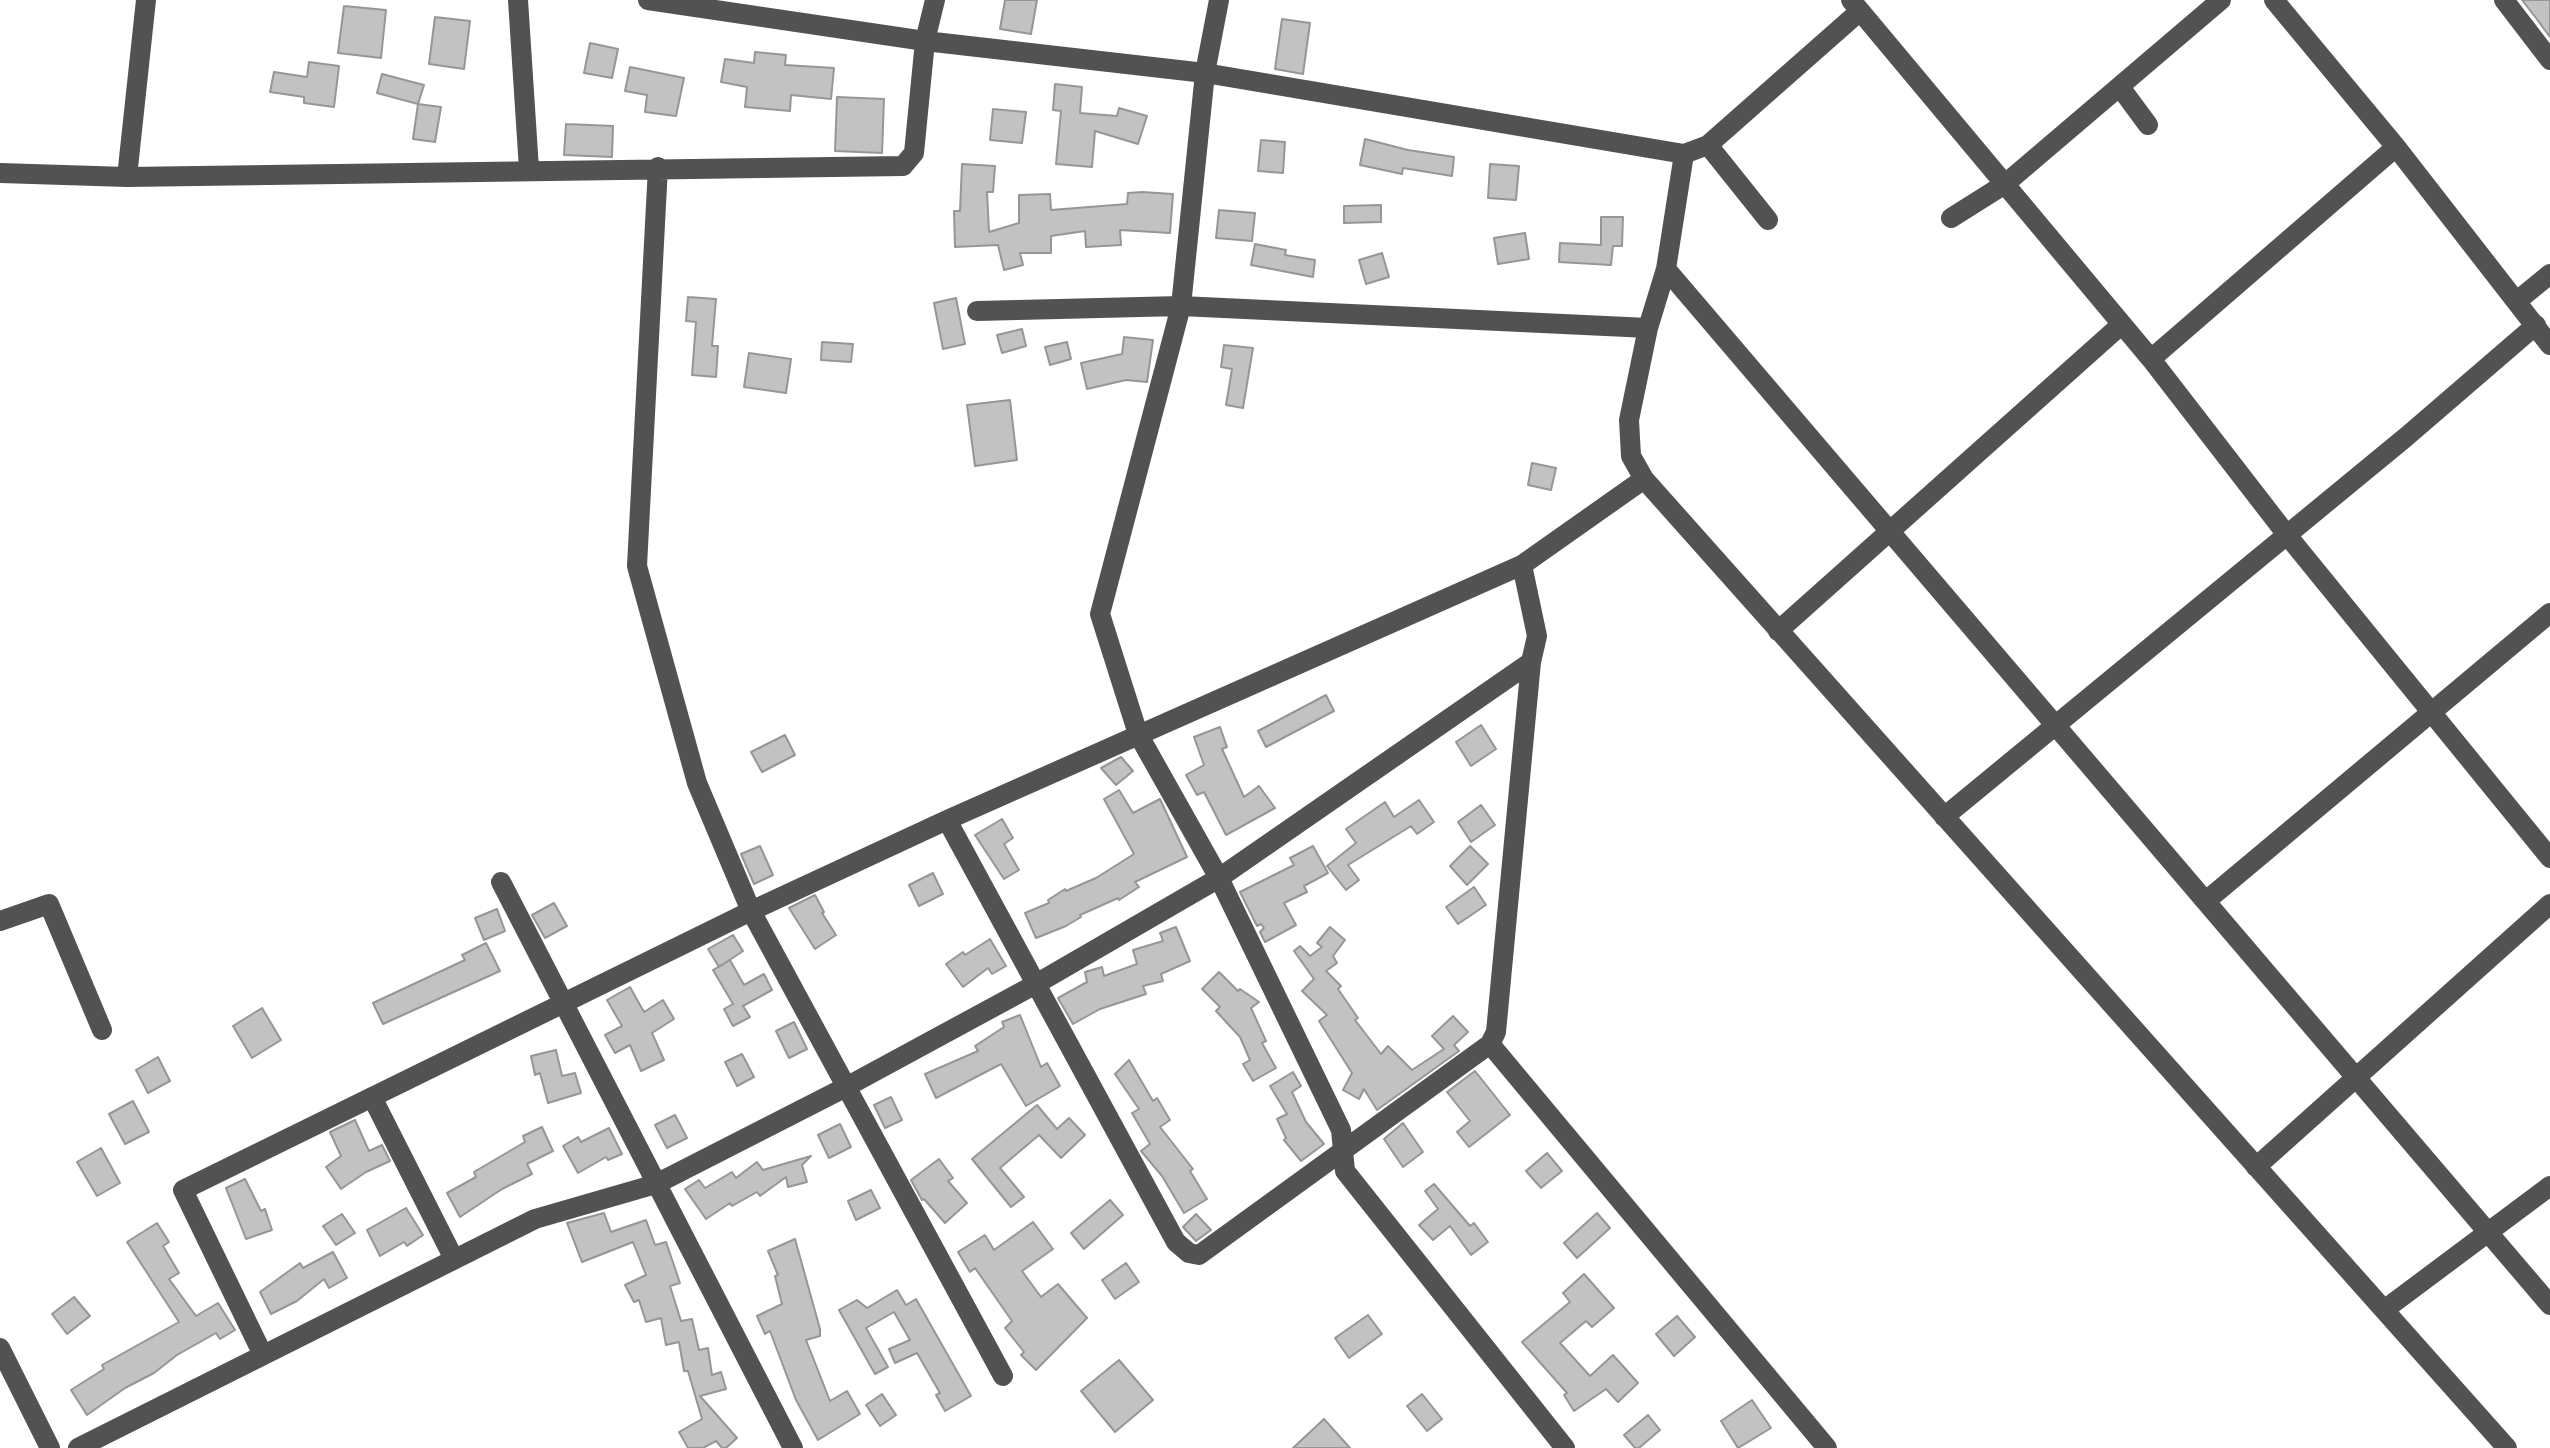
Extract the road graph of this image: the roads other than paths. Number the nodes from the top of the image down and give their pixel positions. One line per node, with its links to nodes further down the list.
1 (146, 0): 21 (street)
2 (518, 0): 19 (street)
3 (657, 0): 10 (street)
4 (935, 0): 10 (street)
5 (1219, 0): 12 (street)
6 (2221, 0): 13 (street)
7 (2274, 0): 16 (street)
8 (2504, 0): 11 (street)
9 (1856, 6): 15 (street); 22 (street)
10 (925, 41): 12 (street); 18 (street)
11 (2550, 60)
12 (1205, 73): 17 (street); 28 (street)
13 (2120, 87): 14 (street); 22 (street)
14 (2148, 125)
15 (1708, 145): 17 (street); 24 (street)
16 (2396, 147): 27 (street); 34 (street)
17 (1684, 154): 25 (street)
18 (658, 167): 19 (street); 52 (street)
19 (529, 169): 21 (street)
20 (0, 173): 21 (street)
21 (127, 177)
22 (2005, 184): 23 (street); 30 (street)
23 (1951, 218)
24 (1768, 220)
25 (1666, 269): 32 (street); 36 (street)
26 (2550, 274): 27 (street)
27 (2517, 301): 31 (street)
28 (1181, 306): 29 (street); 32 (street); 44 (street)
29 (977, 311)
30 (2122, 324): 34 (street); 36 (street)
31 (2536, 325): 33 (street); 37 (street)
32 (1648, 328): 35 (street)
33 (2550, 345)
34 (2151, 359): 37 (street)
35 (1644, 479): 38 (street); 40 (street)
36 (1890, 531): 40 (street); 43 (street)
37 (2287, 535): 42 (street); 43 (street)
38 (1522, 565): 41 (street); 44 (street)
39 (2550, 613): 42 (street)
40 (1778, 631): 45 (street)
41 (1531, 662): 48 (street); 57 (street)
42 (2432, 713): 47 (street); 50 (street)
43 (2055, 725): 45 (street); 50 (street)
44 (1138, 734): 46 (street); 48 (street)
45 (1944, 817): 62 (street)
46 (947, 820): 52 (street); 54 (street)
47 (2550, 858)
48 (1219, 878): 54 (street); 61 (street)
49 (501, 882): 55 (street)
50 (2206, 901): 58 (street)
51 (2550, 904): 58 (street)
52 (751, 911): 55 (street); 59 (street)
53 (0, 921): 56 (street)
54 (1036, 984): 59 (street); 61 (street)
55 (563, 1003): 60 (street); 63 (street)
56 (102, 1030)
57 (1490, 1044): 61 (street); 76 (street)
58 (2356, 1078): 62 (street); 65 (street)
59 (846, 1087): 63 (street); 71 (street)
60 (372, 1097): 66 (street); 70 (street)
61 (1341, 1151): 75 (street)
62 (2256, 1167): 68 (street)
63 (656, 1184): 66 (street); 74 (street)
64 (2550, 1186): 65 (street)
65 (2488, 1232): 67 (street); 68 (street)
66 (454, 1259): 70 (street)
67 (2550, 1305)
68 (2384, 1310): 77 (street)
69 (0, 1348): 72 (street)
70 (263, 1355): 73 (street)
71 (1003, 1376)
72 (50, 1448)
73 (78, 1448)
74 (793, 1448)
75 (1565, 1448)
76 (1827, 1448)
77 (2507, 1448)

